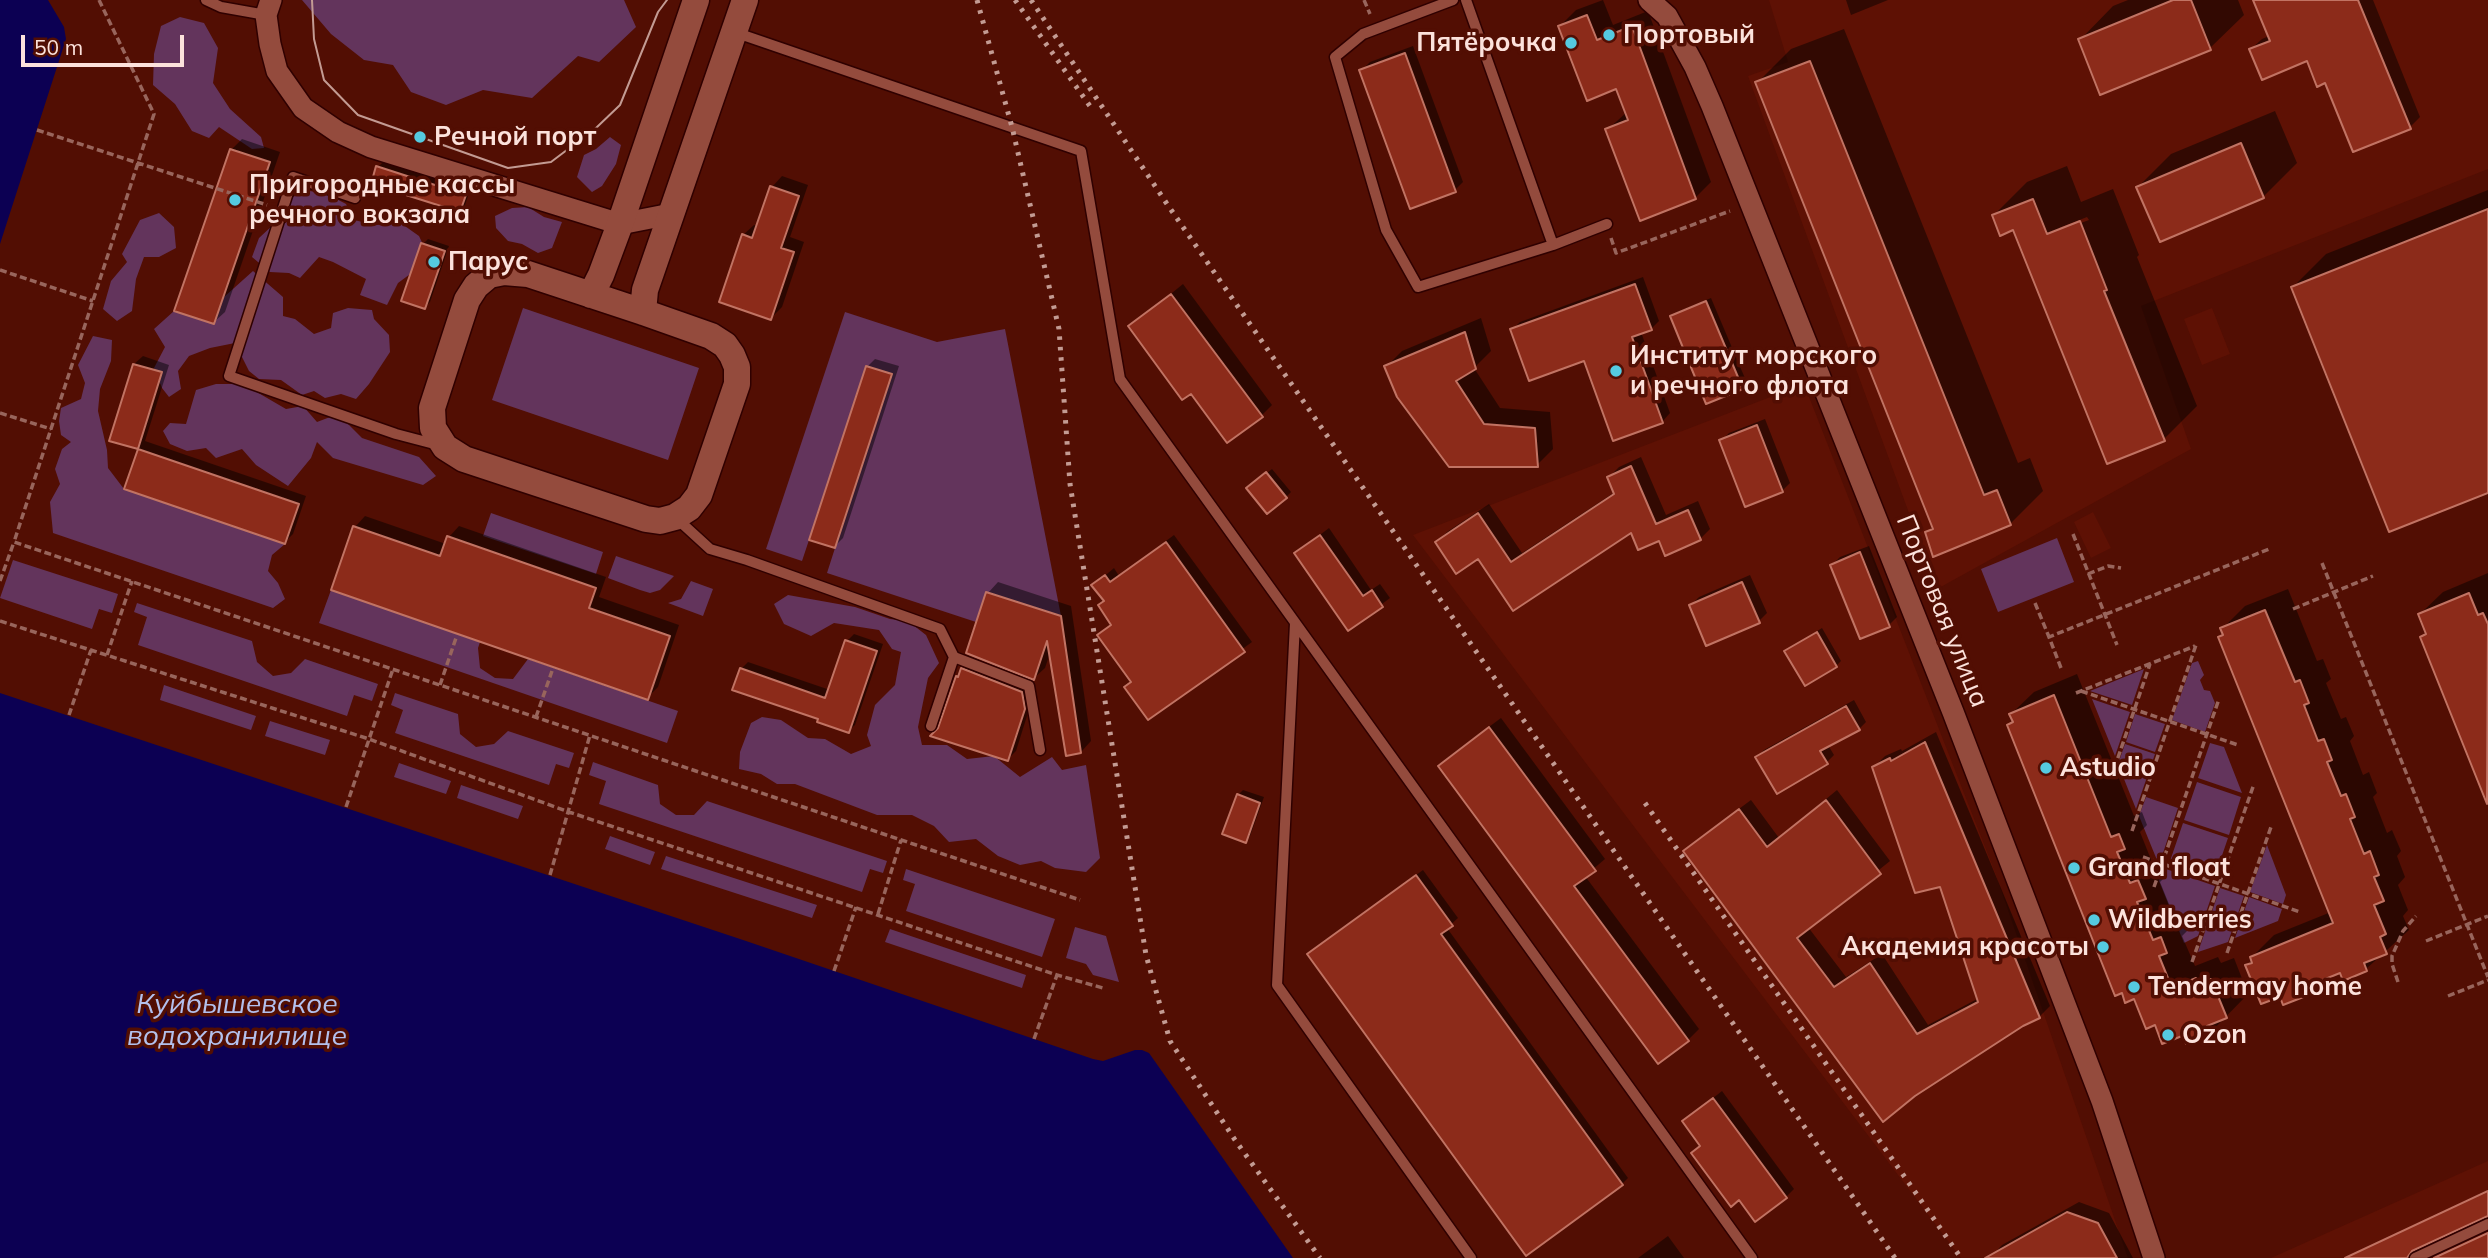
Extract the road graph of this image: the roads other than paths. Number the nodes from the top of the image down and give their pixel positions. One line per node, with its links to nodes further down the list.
1 (206, 0): 7 (lane)
2 (696, 0): 11 (street)
3 (745, 0): 8 (street)
4 (1452, 0): 13 (lane)
5 (1466, 0): 13 (lane)
6 (1649, 0): 25 (street, Портовая улица)
7 (269, 7): 11 (street)
8 (734, 32): 10 (street); 18 (lane)
9 (355, 198): 16 (lane)
10 (671, 214): 11 (street); 15 (street)
11 (620, 224): 14 (street)
12 (1607, 224): 13 (lane)
13 (1553, 245)
14 (591, 295): 15 (street); 16 (street)
15 (643, 312): 17 (street)
16 (445, 447): 17 (street)
17 (675, 517): 19 (lane)
18 (1295, 624): 23 (lane); 24 (lane)
19 (954, 657): 20 (lane); 21 (lane)
20 (931, 726)
21 (1040, 750)
22 (2488, 1224): 26 (lane)
23 (1471, 1258)
24 (1752, 1258)
25 (2154, 1258)
26 (2415, 1258)

